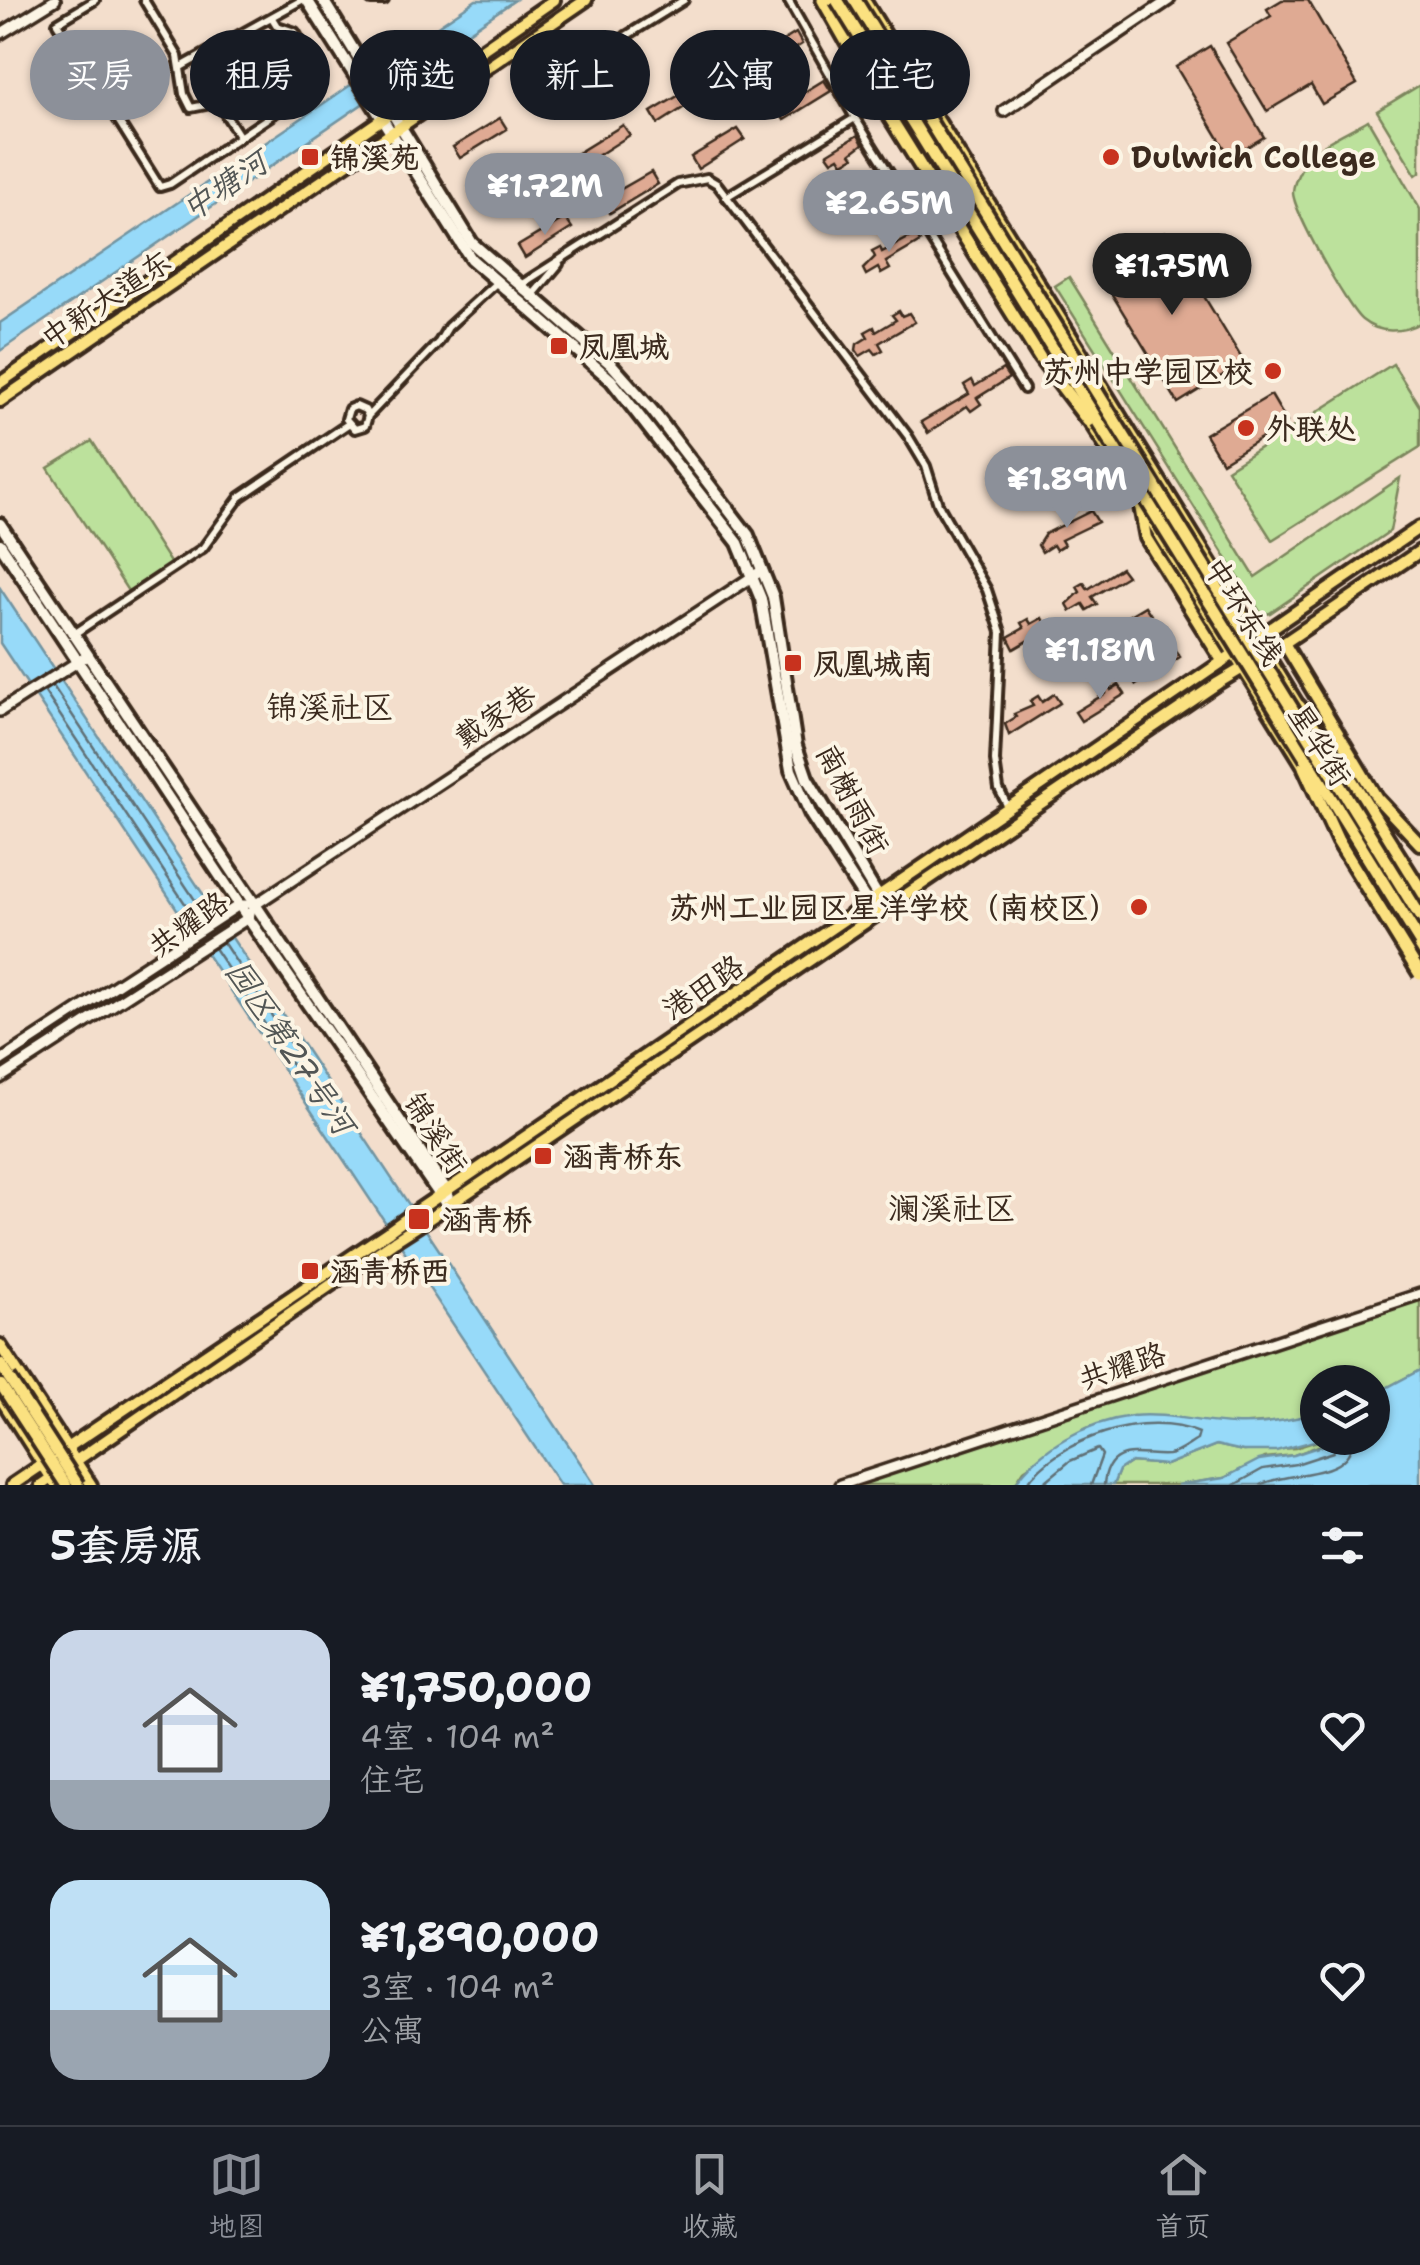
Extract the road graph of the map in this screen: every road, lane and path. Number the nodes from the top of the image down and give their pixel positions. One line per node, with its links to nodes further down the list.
1 (55, 0): 19 (street)
2 (95, 0): 34 (street)
3 (144, 0): 23 (street)
4 (304, 0): 16 (street); 24 (main road, 南榭雨街)
5 (323, 0): 21 (main road, 南榭雨街)
6 (371, 0): 7 (street)
7 (384, 0)
8 (554, 0): 20 (main road, 中新大道东)
9 (586, 0): 33 (main road, 中新大道东)
10 (684, 0): 18 (street)
11 (788, 0): 25 (street)
12 (830, 0): 45 (highway, 中环东线, bridge); 45 (highway, bridge); 46 (main road, 星华街)
13 (855, 0): 72 (highway, 中环东线, bridge)
14 (864, 0): 54 (main road, 星华街)
15 (1169, 0): 27 (street)
16 (272, 18): 17 (street); 34 (street)
17 (250, 30)
18 (636, 30)
19 (0, 34)
20 (490, 44)
21 (350, 45)
22 (190, 63): 23 (street)
23 (182, 67): 26 (street)
24 (350, 73)
25 (830, 74)
26 (190, 106)
27 (1004, 111)
28 (230, 120): 34 (street)
29 (380, 120): 33 (main road, 南榭雨街); 40 (main road, 中新大道东)
30 (392, 120): 33 (main road, 南榭雨街)
31 (852, 120): 35 (street)
32 (856, 120): 41 (street)
33 (394, 131): 37 (main road, 南榭雨街); 38 (main road, 南榭雨街); 42 (main road, 中新大道东)
34 (240, 137)
35 (726, 197): 36 (street); 64 (street)
36 (560, 262): 38 (street); 39 (street)
37 (496, 283): 43 (street); 52 (main road, 南榭雨街)
38 (518, 286): 39 (main road, 南榭雨街)
39 (531, 297): 51 (main road, 南榭雨街)
40 (0, 383)
41 (1024, 389)
42 (0, 401)
43 (368, 416): 44 (street); 44 (street)
44 (348, 424): 53 (street)
45 (1128, 472): 63 (highway, 中环东线, bridge)
46 (1140, 502): 57 (main road, 星华街); 59 (main road)
47 (0, 524): 53 (main road, 锦溪街)
48 (1420, 527): 54 (main road, 港田路)
49 (0, 544): 58 (main road, 锦溪街)
50 (1420, 551): 55 (main road, 港田路)
51 (764, 569): 52 (street, 戴家巷); 68 (main road, 南榭雨街)
52 (753, 576): 68 (main road, 南榭雨街); 70 (street, 戴家巷)
53 (73, 635): 58 (main road, 锦溪街)
54 (1258, 638): 56 (main road, 星华街); 57 (main road, 港田路)
55 (1284, 644): 56 (main road, 港田路); 65 (main road)
56 (1267, 653): 60 (main road, 港田路); 61 (main road, 星华街)
57 (1234, 654): 59 (main road, 港田路); 60 (main road, 星华街)
58 (82, 659): 62 (street, bridge); 69 (main road, 锦溪街); 70 (main road, 锦溪街)
59 (1224, 662): 64 (main road, 港田路)
60 (1243, 668): 71 (main road, 港田路); 75 (main road, 星华街)
61 (1299, 706): 66 (highway); 67 (main road, 星华街)
62 (0, 711)
63 (1282, 718): 74 (highway, 中环东线, bridge); 76 (highway, bridge)
64 (1009, 809): 68 (main road, 港田路)
65 (1420, 844)
66 (1417, 885)
67 (1420, 901)
68 (874, 902): 71 (main road, 南榭雨街); 79 (main road, 港田路)
69 (239, 905): 70 (street, 共耀路); 73 (main road, 锦溪街); 77 (street, 共耀路)
70 (253, 906): 73 (street, 共耀路); 79 (main road, 锦溪街)
71 (881, 914): 80 (main road, 港田路)
72 (1420, 916)
73 (248, 918): 78 (street, 共耀路); 79 (main road, 锦溪街)
74 (1420, 942)
75 (1420, 955)
76 (1420, 974)
77 (0, 1060)
78 (0, 1078)
79 (442, 1194): 80 (main road, 锦溪街); 81 (main road, 港田路)
80 (449, 1204): 81 (main road, 港田路)
81 (422, 1215): 82 (main road, 港田路, bridge)
82 (392, 1236): 88 (main road, 港田路); 89 (main road, 港田路)
83 (1420, 1294): 96 (street, 共耀路)
84 (0, 1344): 88 (main road)
85 (0, 1364): 86 (main road)
86 (3, 1382): 93 (main road, bridge); 94 (main road, bridge)
87 (0, 1397): 90 (main road)
88 (67, 1448): 89 (main road); 90 (main road, 港田路)
89 (76, 1462): 91 (main road, 港田路); 95 (main road)
90 (43, 1464): 91 (main road); 92 (main road, 港田路)
91 (49, 1483)
92 (12, 1485)
93 (66, 1485)
94 (78, 1485)
95 (91, 1485)
96 (840, 1485)

